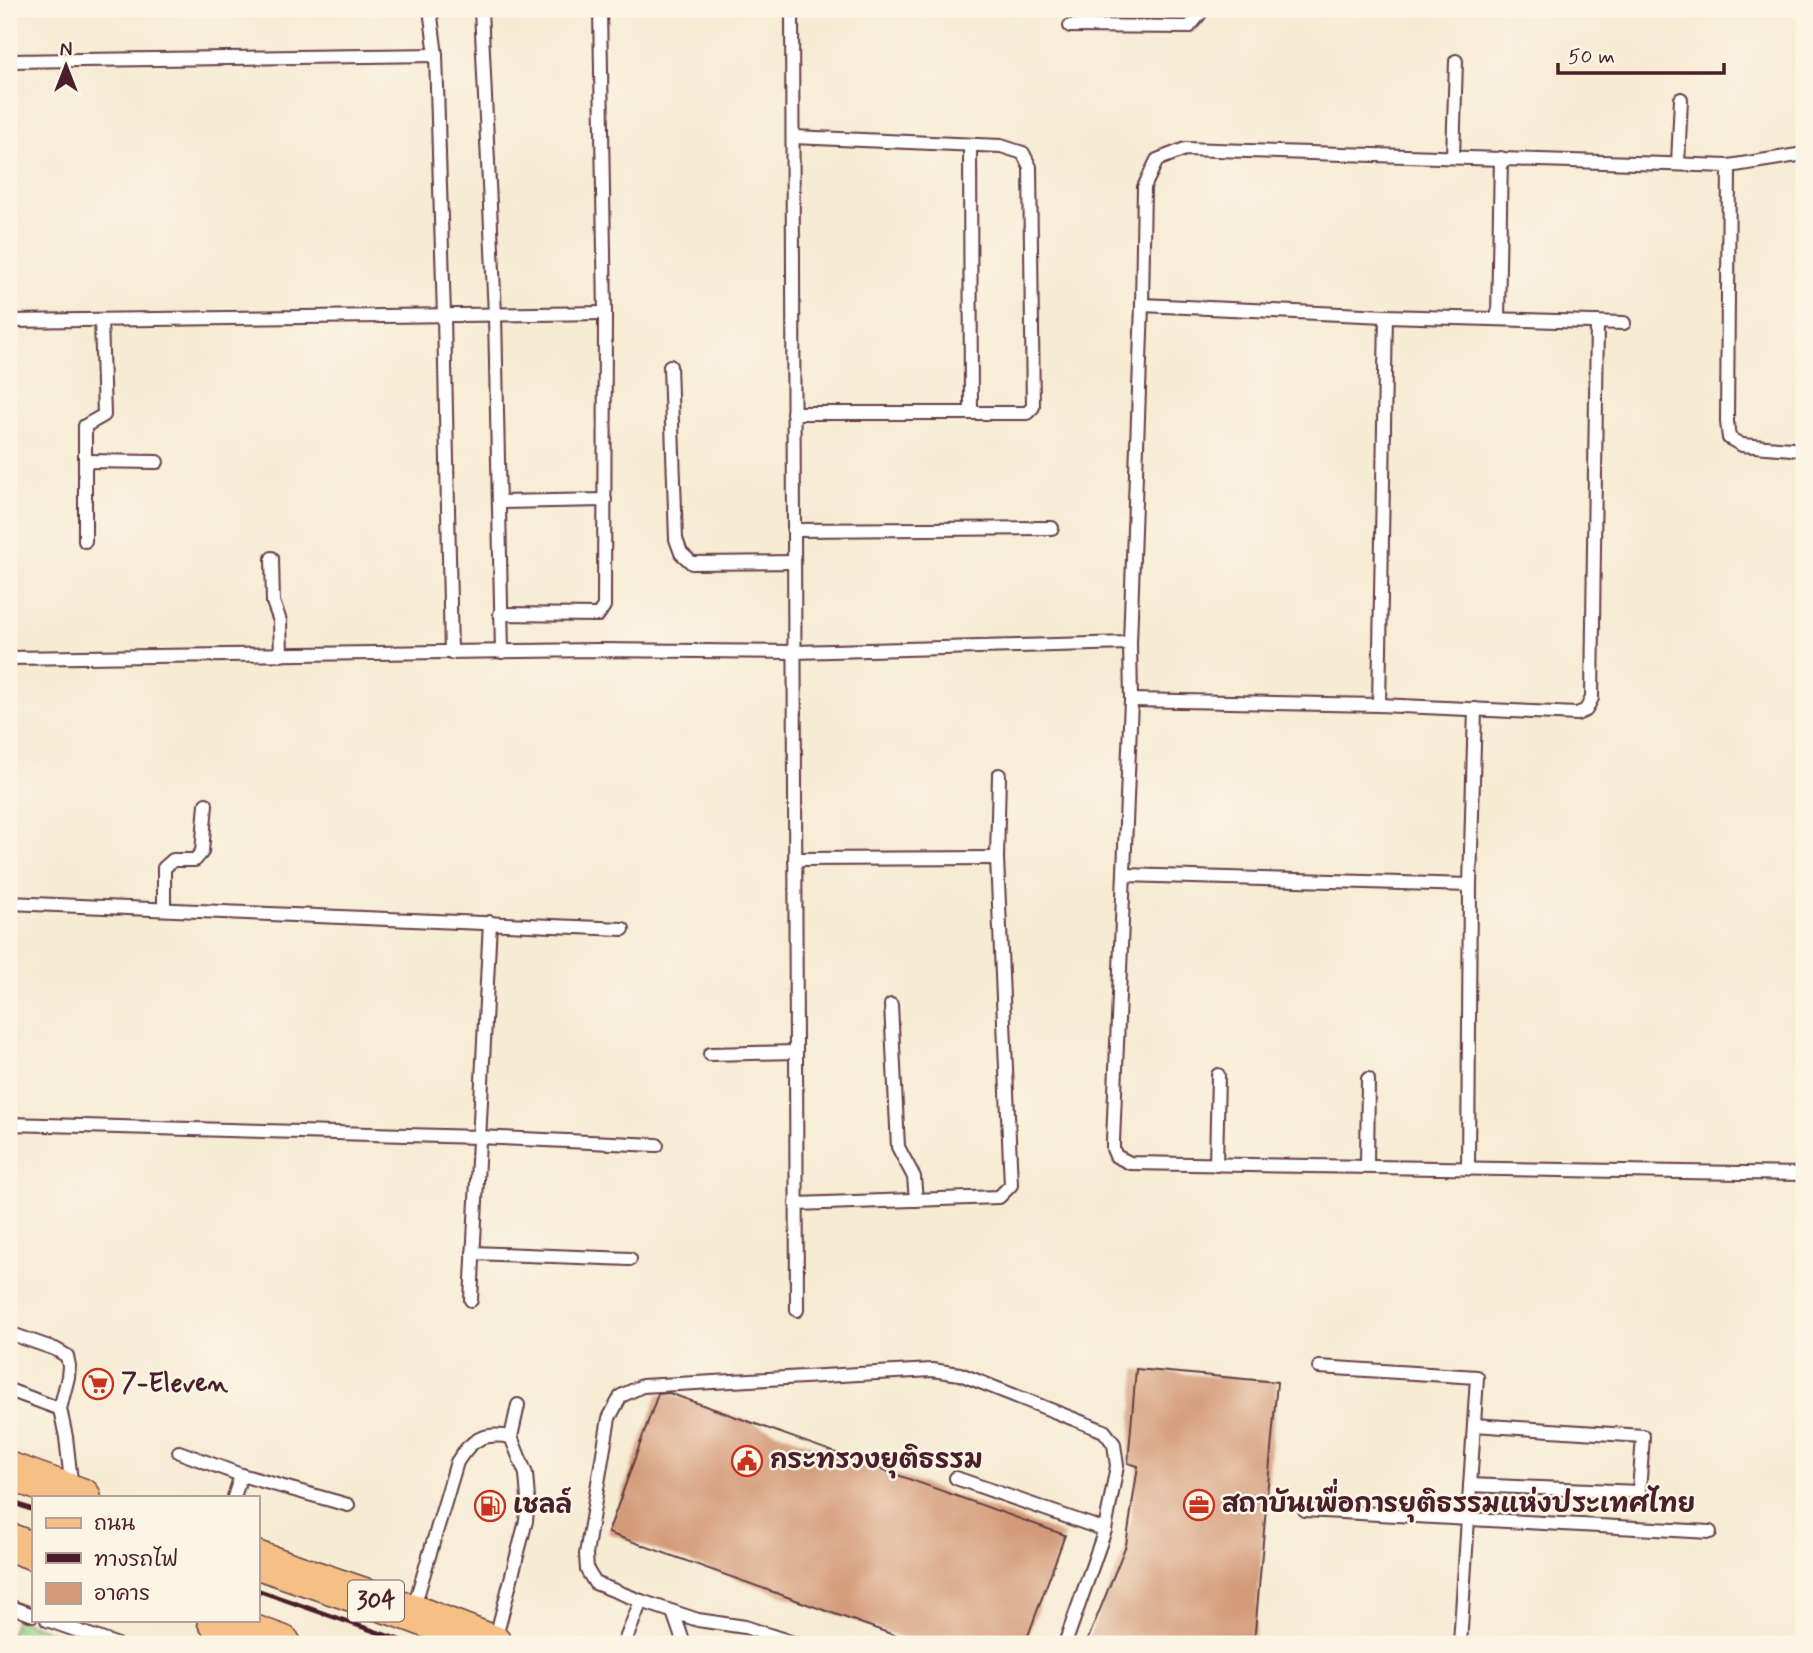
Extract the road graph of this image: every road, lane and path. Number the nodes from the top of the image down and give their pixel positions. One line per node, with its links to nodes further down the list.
1 (430, 9): 7 (lane)
2 (481, 9): 20 (lane)
3 (600, 9): 19 (lane)
4 (792, 9): 11 (lane)
5 (1199, 9): 6 (lane)
6 (1070, 26)
7 (436, 55): 8 (lane); 21 (lane)
8 (9, 61)
9 (1456, 61): 14 (lane)
10 (1681, 99): 16 (lane)
11 (793, 137): 12 (lane); 29 (lane)
12 (971, 145): 30 (lane); 30 (lane)
13 (1804, 154): 17 (lane)
14 (1453, 157): 15 (lane); 18 (lane)
15 (1502, 158): 16 (lane); 23 (lane)
16 (1678, 163): 17 (lane)
17 (1730, 166): 31 (lane)
18 (1142, 305): 22 (lane); 42 (lane)
19 (605, 313): 20 (lane); 34 (lane)
20 (495, 315): 21 (lane); 35 (lane)
21 (444, 316): 24 (lane); 45 (lane)
22 (1385, 316): 23 (lane); 49 (lane)
23 (1497, 318): 26 (lane)
24 (101, 320): 25 (lane); 32 (lane)
25 (9, 321)
26 (1597, 322): 27 (lane); 50 (lane)
27 (1624, 323)
28 (670, 366): 40 (lane)
29 (793, 413): 30 (lane); 37 (lane)
30 (971, 413)
31 (1804, 450)
32 (85, 461): 33 (lane); 38 (lane)
33 (157, 462)
34 (605, 500): 35 (lane); 41 (lane)
35 (499, 502): 41 (lane)
36 (1052, 528): 37 (lane)
37 (794, 530): 40 (lane)
38 (85, 541)
39 (272, 558): 46 (lane)
40 (794, 562): 44 (lane)
41 (500, 614): 43 (lane)
42 (1130, 643): 44 (lane); 48 (lane)
43 (502, 652): 44 (lane); 45 (lane)
44 (794, 652): 54 (lane)
45 (451, 653): 46 (lane)
46 (281, 655): 47 (lane)
47 (9, 658)
48 (1131, 700): 49 (lane); 55 (lane)
49 (1379, 705): 50 (lane)
50 (1475, 709): 56 (lane)
51 (999, 775): 53 (lane)
52 (206, 804): 58 (lane)
53 (997, 858): 54 (lane); 73 (lane)
54 (795, 859): 62 (lane)
55 (1124, 875): 56 (lane); 69 (lane)
56 (1469, 885): 71 (lane)
57 (9, 904): 58 (lane)
58 (164, 909): 59 (lane)
59 (490, 922): 60 (lane); 67 (lane)
60 (623, 929)
61 (891, 1005): 73 (lane)
62 (796, 1052): 63 (lane); 74 (lane)
63 (710, 1054)
64 (1218, 1075): 69 (lane)
65 (1368, 1079): 70 (lane)
66 (9, 1124): 67 (lane)
67 (478, 1137): 68 (lane); 75 (lane)
68 (657, 1145)
69 (1216, 1164): 70 (lane)
70 (1367, 1166): 71 (lane)
71 (1468, 1167): 72 (lane)
72 (1804, 1174)
73 (916, 1200): 74 (lane)
74 (796, 1204): 78 (lane)
75 (473, 1253): 76 (lane); 77 (lane)
76 (630, 1259)
77 (471, 1300)
78 (797, 1310)
79 (9, 1333): 83 (lane)
80 (1319, 1367): 84 (lane)
81 (9, 1390): 83 (lane)
82 (519, 1405): 85 (lane)
83 (60, 1409): 91 (lane)
84 (1474, 1425): 90 (lane); 90 (lane)
85 (510, 1437): 104 (lane); 111 (lane)
86 (179, 1452): 88 (lane)
87 (9, 1471): 91 (main road)
88 (241, 1475): 92 (lane); 93 (lane)
89 (956, 1478): 96 (lane)
90 (1470, 1485): 95 (lane)
91 (77, 1496)
92 (234, 1496)
93 (348, 1505)
94 (1305, 1510): 95 (lane)
95 (1468, 1519): 97 (lane); 116 (lane)
96 (1105, 1530): 101 (lane); 115 (lane)
97 (1710, 1532)
98 (9, 1542): 99 (main road)
99 (32, 1551)
100 (259, 1561): 104 (main road, 304)
101 (640, 1601): 103 (lane); 112 (lane)
102 (9, 1606): 105 (lane)
103 (673, 1612): 113 (lane); 114 (lane)
104 (412, 1613): 111 (main road, 304)
105 (32, 1615)
106 (60, 1622): 108 (lane)
107 (222, 1622): 110 (main road)
108 (79, 1625): 109 (lane)
109 (115, 1644)
110 (282, 1644)
111 (493, 1644)
112 (624, 1644)
113 (684, 1644)
114 (797, 1644)
115 (1065, 1644)
116 (1460, 1644)

